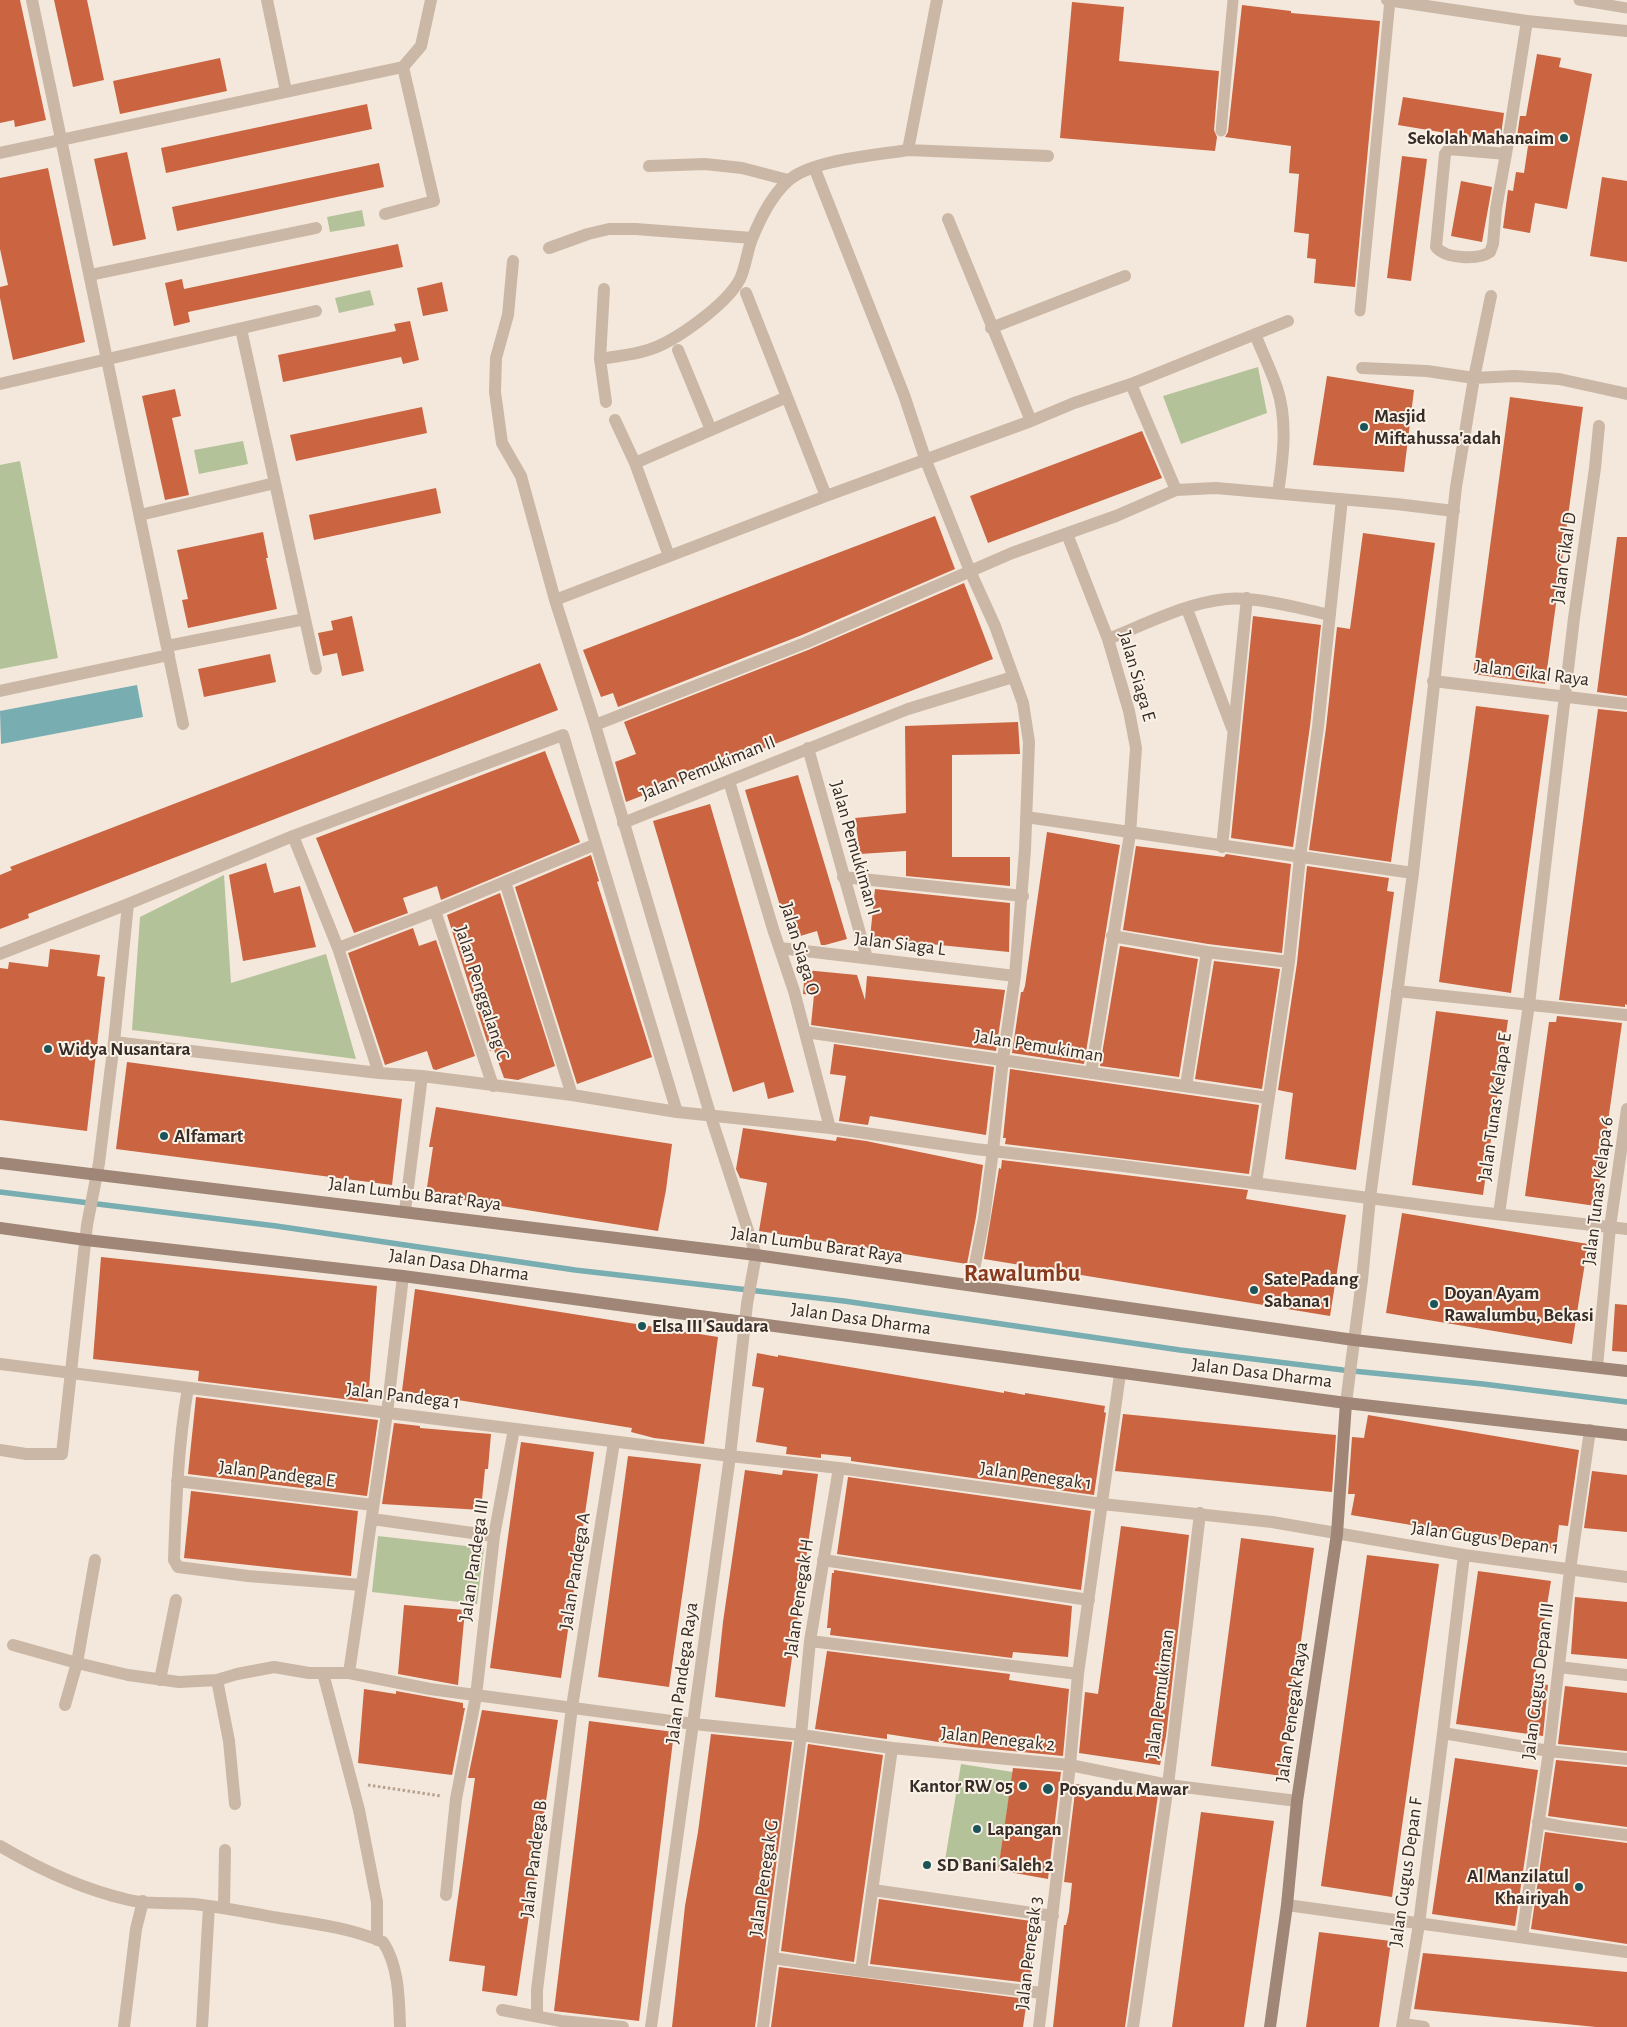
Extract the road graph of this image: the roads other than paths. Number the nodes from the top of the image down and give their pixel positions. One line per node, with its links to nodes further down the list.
1 (32, 0): 14 (street)
2 (267, 0): 12 (street)
3 (431, 0): 11 (street)
4 (937, 0): 15 (street)
5 (1233, 0): 13 (lane)
6 (1389, 0): 9 (street); 34 (lane)
7 (1579, 0): 8 (lane)
8 (1627, 8)
9 (1527, 21): 10 (street); 17 (street)
10 (1627, 31)
11 (403, 67): 12 (street); 22 (street)
12 (286, 92): 14 (street)
13 (1221, 131)
14 (62, 140): 16 (street); 28 (street)
15 (908, 150): 18 (street); 20 (street)
16 (0, 153)
17 (1506, 154): 17 (street)
18 (1048, 156)
19 (649, 166): 21 (street)
20 (814, 167): 21 (street); 53 (street)
21 (788, 180): 25 (street)
22 (385, 214)
23 (948, 219): 36 (street)
24 (316, 228): 28 (street)
25 (752, 238): 26 (street); 41 (street)
26 (549, 248)
27 (513, 261): 66 (street)
28 (90, 275): 40 (street)
29 (1126, 276): 36 (street)
30 (604, 289): 41 (street)
31 (746, 293): 47 (street)
32 (1491, 296): 43 (street)
33 (316, 311): 37 (street)
34 (1360, 311)
35 (1288, 321): 38 (street)
36 (991, 328): 50 (street)
37 (241, 329): 40 (street); 55 (street)
38 (1254, 334): 45 (street); 57 (street)
39 (678, 350): 52 (street)
40 (108, 359): 44 (street); 61 (street)
41 (600, 359): 48 (street)
42 (1362, 368): 43 (street)
43 (1474, 378): 46 (street); 60 (street)
44 (0, 384)
45 (1130, 384): 50 (street); 56 (street)
46 (1627, 394)
47 (787, 397): 52 (street); 58 (street)
48 (606, 402)
49 (615, 420): 54 (street)
50 (1031, 421): 53 (street)
51 (1599, 426): 76 (street, Jalan Cikal D)
52 (711, 430): 54 (street)
53 (926, 461): 58 (street); 64 (street)
54 (635, 463): 63 (street)
55 (275, 483): 61 (street); 69 (street)
56 (1176, 490): 57 (street); 62 (street)
57 (1278, 493): 59 (street)
58 (826, 496): 63 (street)
59 (1342, 499): 60 (street); 68 (street)
60 (1454, 511): 74 (street)
61 (140, 515): 71 (street)
62 (1067, 534): 64 (street); 70 (street, Jalan Siaga E)
63 (669, 556): 66 (street)
64 (970, 570): 73 (street); 79 (street)
65 (1247, 598): 67 (street); 68 (street); 80 (street)
66 (555, 600): 79 (street)
67 (1187, 608): 70 (street); 80 (street)
68 (1330, 615): 89 (street)
69 (305, 620): 71 (street); 72 (street)
70 (1108, 639): 85 (street, Jalan Siaga E)
71 (168, 651): 75 (street); 78 (street)
72 (316, 669)
73 (1013, 677): 81 (street, Jalan Pemukiman II); 83 (street)
74 (1433, 681): 76 (street, Jalan Cikal Raya); 90 (street)
75 (0, 691)
76 (1566, 695): 77 (street, Jalan Cikal Raya); 105 (street, Jalan Cikal D)
77 (1627, 704)
78 (183, 724)
79 (595, 725): 84 (street)
80 (1232, 730): 88 (street)
81 (808, 748): 82 (street, Jalan Pemukiman II); 91 (street, Jalan Pemukiman I)
82 (729, 782): 84 (street, Jalan Pemukiman II); 98 (street, Jalan Siaga O)
83 (1026, 818): 85 (street); 93 (street)
84 (623, 823): 119 (street)
85 (1130, 834): 88 (street); 96 (street, Jalan Siaga E)
86 (294, 836): 87 (street); 94 (street); 97 (street)
87 (596, 844): 92 (street); 118 (street)
88 (1222, 847): 89 (street)
89 (1300, 858): 90 (street); 102 (street)
90 (1413, 874): 104 (street)
91 (843, 877): 93 (street); 101 (street, Jalan Pemukiman I)
92 (504, 882): 95 (street); 115 (street)
93 (1022, 896): 103 (street)
94 (128, 904): 100 (street); 108 (street)
95 (435, 911): 97 (street); 113 (street, Jalan Penggalang C)
96 (1112, 936): 99 (street); 111 (street, Jalan Siaga E)
97 (338, 948): 110 (street)
98 (780, 948): 101 (street, Jalan Siaga L); 107 (street, Jalan Siaga O)
99 (1207, 952): 102 (street); 114 (street)
100 (0, 954)
101 (866, 958): 103 (street, Jalan Siaga L)
102 (1289, 962): 116 (street)
103 (1014, 976): 109 (street)
104 (1397, 991): 105 (street); 125 (street)
105 (1529, 1004): 106 (street); 127 (street, Jalan Tunas Kelapa E)
106 (1627, 1015)
107 (805, 1032): 109 (street, Jalan Pemukiman); 120 (street, Jalan Siaga O)
108 (114, 1042): 110 (street); 123 (street)
109 (1003, 1059): 111 (street, Jalan Pemukiman); 121 (street)
110 (379, 1073): 112 (street)
111 (1091, 1073): 114 (street, Jalan Pemukiman)
112 (422, 1076): 113 (street); 126 (street)
113 (493, 1086): 115 (street)
114 (1186, 1086): 116 (street, Jalan Pemukiman)
115 (572, 1095): 118 (street)
116 (1268, 1098): 124 (street)
117 (1627, 1109): 128 (street, Jalan Tunas Kelapa 6)
118 (677, 1112): 119 (street)
119 (710, 1114): 120 (street); 132 (street)
120 (830, 1128): 121 (street)
121 (994, 1150): 124 (street); 134 (street)
122 (0, 1163): 123 (street, Jalan Lumbu Barat Raya)
123 (97, 1176): 126 (street, Jalan Lumbu Barat Raya); 131 (street)
124 (1256, 1183): 125 (street)
125 (1370, 1198): 127 (street); 136 (street)
126 (405, 1211): 132 (street, Jalan Lumbu Barat Raya)
127 (1499, 1214): 128 (street)
128 (1610, 1227): 130 (street); 138 (street, Jalan Tunas Kelapa 6)
129 (0, 1228): 131 (street, Jalan Dasa Dharma)
130 (1627, 1229)
131 (86, 1240): 133 (street, Jalan Dasa Dharma); 140 (street)
132 (756, 1255): 134 (street, Jalan Lumbu Barat Raya); 135 (street, Jalan Pandega Raya)
133 (404, 1276): 135 (street, Jalan Dasa Dharma); 144 (street)
134 (971, 1285): 136 (street, Jalan Lumbu Barat Raya)
135 (746, 1323): 141 (street, Jalan Dasa Dharma); 150 (street, Jalan Pandega Raya)
136 (1353, 1346): 138 (street, Jalan Lumbu Barat Raya); 143 (street)
137 (0, 1364): 140 (street, Jalan Pandega 1)
138 (1597, 1367): 139 (street, Jalan Lumbu Barat Raya)
139 (1627, 1371)
140 (71, 1373): 142 (street, Jalan Pandega 1); 149 (street)
141 (1120, 1374): 143 (street, Jalan Dasa Dharma); 153 (street, Jalan Penegak 3)
142 (188, 1388): 144 (street, Jalan Pandega 1); 152 (street)
143 (1346, 1403): 146 (street, Jalan Dasa Dharma); 157 (street, Jalan Penegak Raya)
144 (387, 1413): 145 (street, Jalan Pandega 1); 154 (street)
145 (514, 1429): 148 (street, Jalan Pandega 1); 158 (street, Jalan Pandega III)
146 (1590, 1430): 147 (street, Jalan Dasa Dharma); 162 (street, Jalan Gugus Depan III)
147 (1627, 1435)
148 (614, 1442): 150 (street, Jalan Pandega 1); 179 (street, Jalan Pandega A)
149 (0, 1450)
150 (730, 1456): 151 (street, Jalan Penegak 1); 180 (street, Jalan Pandega Raya)
151 (839, 1468): 153 (street, Jalan Penegak 1); 161 (street, Jalan Penegak H)
152 (177, 1481): 154 (street, Jalan Pandega E); 164 (street)
153 (1102, 1504): 155 (street, Jalan Penegak 1); 166 (street, Jalan Penegak 3)
154 (373, 1505): 156 (street)
155 (1200, 1513): 157 (street, Jalan Penegak 1); 187 (street, Jalan Pemukiman)
156 (372, 1519): 158 (street); 164 (street)
157 (1337, 1534): 159 (street, Jalan Gugus Depan 1); 188 (street, Jalan Penegak Raya)
158 (494, 1536): 177 (street, Jalan Pandega III)
159 (1464, 1555): 162 (street, Jalan Gugus Depan 1); 182 (street, Jalan Gugus Depan F)
160 (96, 1560): 169 (street)
161 (822, 1560): 166 (street); 167 (street, Jalan Penegak H)
162 (1570, 1570): 163 (street, Jalan Gugus Depan 1); 170 (street, Jalan Gugus Depan III)
163 (1627, 1577)
164 (362, 1586): 172 (street)
165 (176, 1600): 175 (street)
166 (1089, 1600): 173 (street, Jalan Penegak 3)
167 (810, 1641): 173 (street); 181 (street, Jalan Penegak H)
168 (12, 1645): 169 (street, Jalan Penegak 2)
169 (77, 1663): 175 (street, Jalan Penegak 2); 178 (street)
170 (1559, 1667): 174 (street); 184 (street, Jalan Gugus Depan III)
171 (323, 1673): 172 (street, Jalan Penegak 2); 176 (street, Jalan Penegak 2); 203 (street)
172 (349, 1673): 177 (street, Jalan Penegak 2)
173 (1078, 1674): 186 (street, Jalan Penegak 3)
174 (1627, 1675)
175 (160, 1680): 176 (street, Jalan Penegak 2)
176 (218, 1680): 189 (street)
177 (476, 1696): 179 (street, Jalan Penegak 2); 196 (street, Jalan Pandega III)
178 (65, 1705)
179 (572, 1707): 180 (street, Jalan Penegak 2); 210 (street, Jalan Pandega B)
180 (694, 1724): 181 (street, Jalan Penegak 2); 216 (street, Jalan Pandega Raya)
181 (802, 1735): 183 (street, Jalan Penegak 2); 206 (street, Jalan Penegak G)
182 (1449, 1735): 184 (street); 202 (street, Jalan Gugus Depan F)
183 (892, 1748): 186 (street, Jalan Penegak 2); 195 (street)
184 (1549, 1751): 185 (street); 191 (street, Jalan Gugus Depan III)
185 (1627, 1759)
186 (1070, 1766): 187 (street, Jalan Penegak 2); 201 (street, Jalan Penegak 3)
187 (1168, 1785): 188 (street, Jalan Penegak 2); 219 (street, Jalan Pemukiman)
188 (1297, 1801): 199 (street, Jalan Penegak Raya)
189 (235, 1804)
190 (367, 1819): 203 (street)
191 (1538, 1822): 192 (street); 204 (street, Jalan Gugus Depan III)
192 (1627, 1835)
193 (0, 1846): 197 (street)
194 (225, 1850): 200 (street)
195 (872, 1890): 201 (street); 207 (street)
196 (446, 1895)
197 (143, 1902): 198 (street); 212 (street)
198 (209, 1906): 200 (street); 213 (street)
199 (1287, 1906): 202 (street); 220 (street, Jalan Penegak Raya)
200 (224, 1907): 203 (street)
201 (1053, 1916): 208 (street, Jalan Penegak 3)
202 (1419, 1924): 204 (street); 211 (street, Jalan Gugus Depan F)
203 (377, 1935): 214 (street)
204 (1522, 1937): 205 (street)
205 (1627, 1952)
206 (772, 1958): 207 (street); 217 (street, Jalan Penegak G)
207 (862, 1971): 208 (street)
208 (1042, 1993): 218 (street, Jalan Penegak 3)
209 (502, 2010): 210 (street)
210 (536, 2016): 215 (street)
211 (1403, 2026): 221 (street)
212 (124, 2027)
213 (202, 2027)
214 (400, 2027)
215 (623, 2027)
216 (651, 2027)
217 (763, 2027)
218 (1039, 2027)
219 (1133, 2027)
220 (1270, 2027)
221 (1424, 2027)

